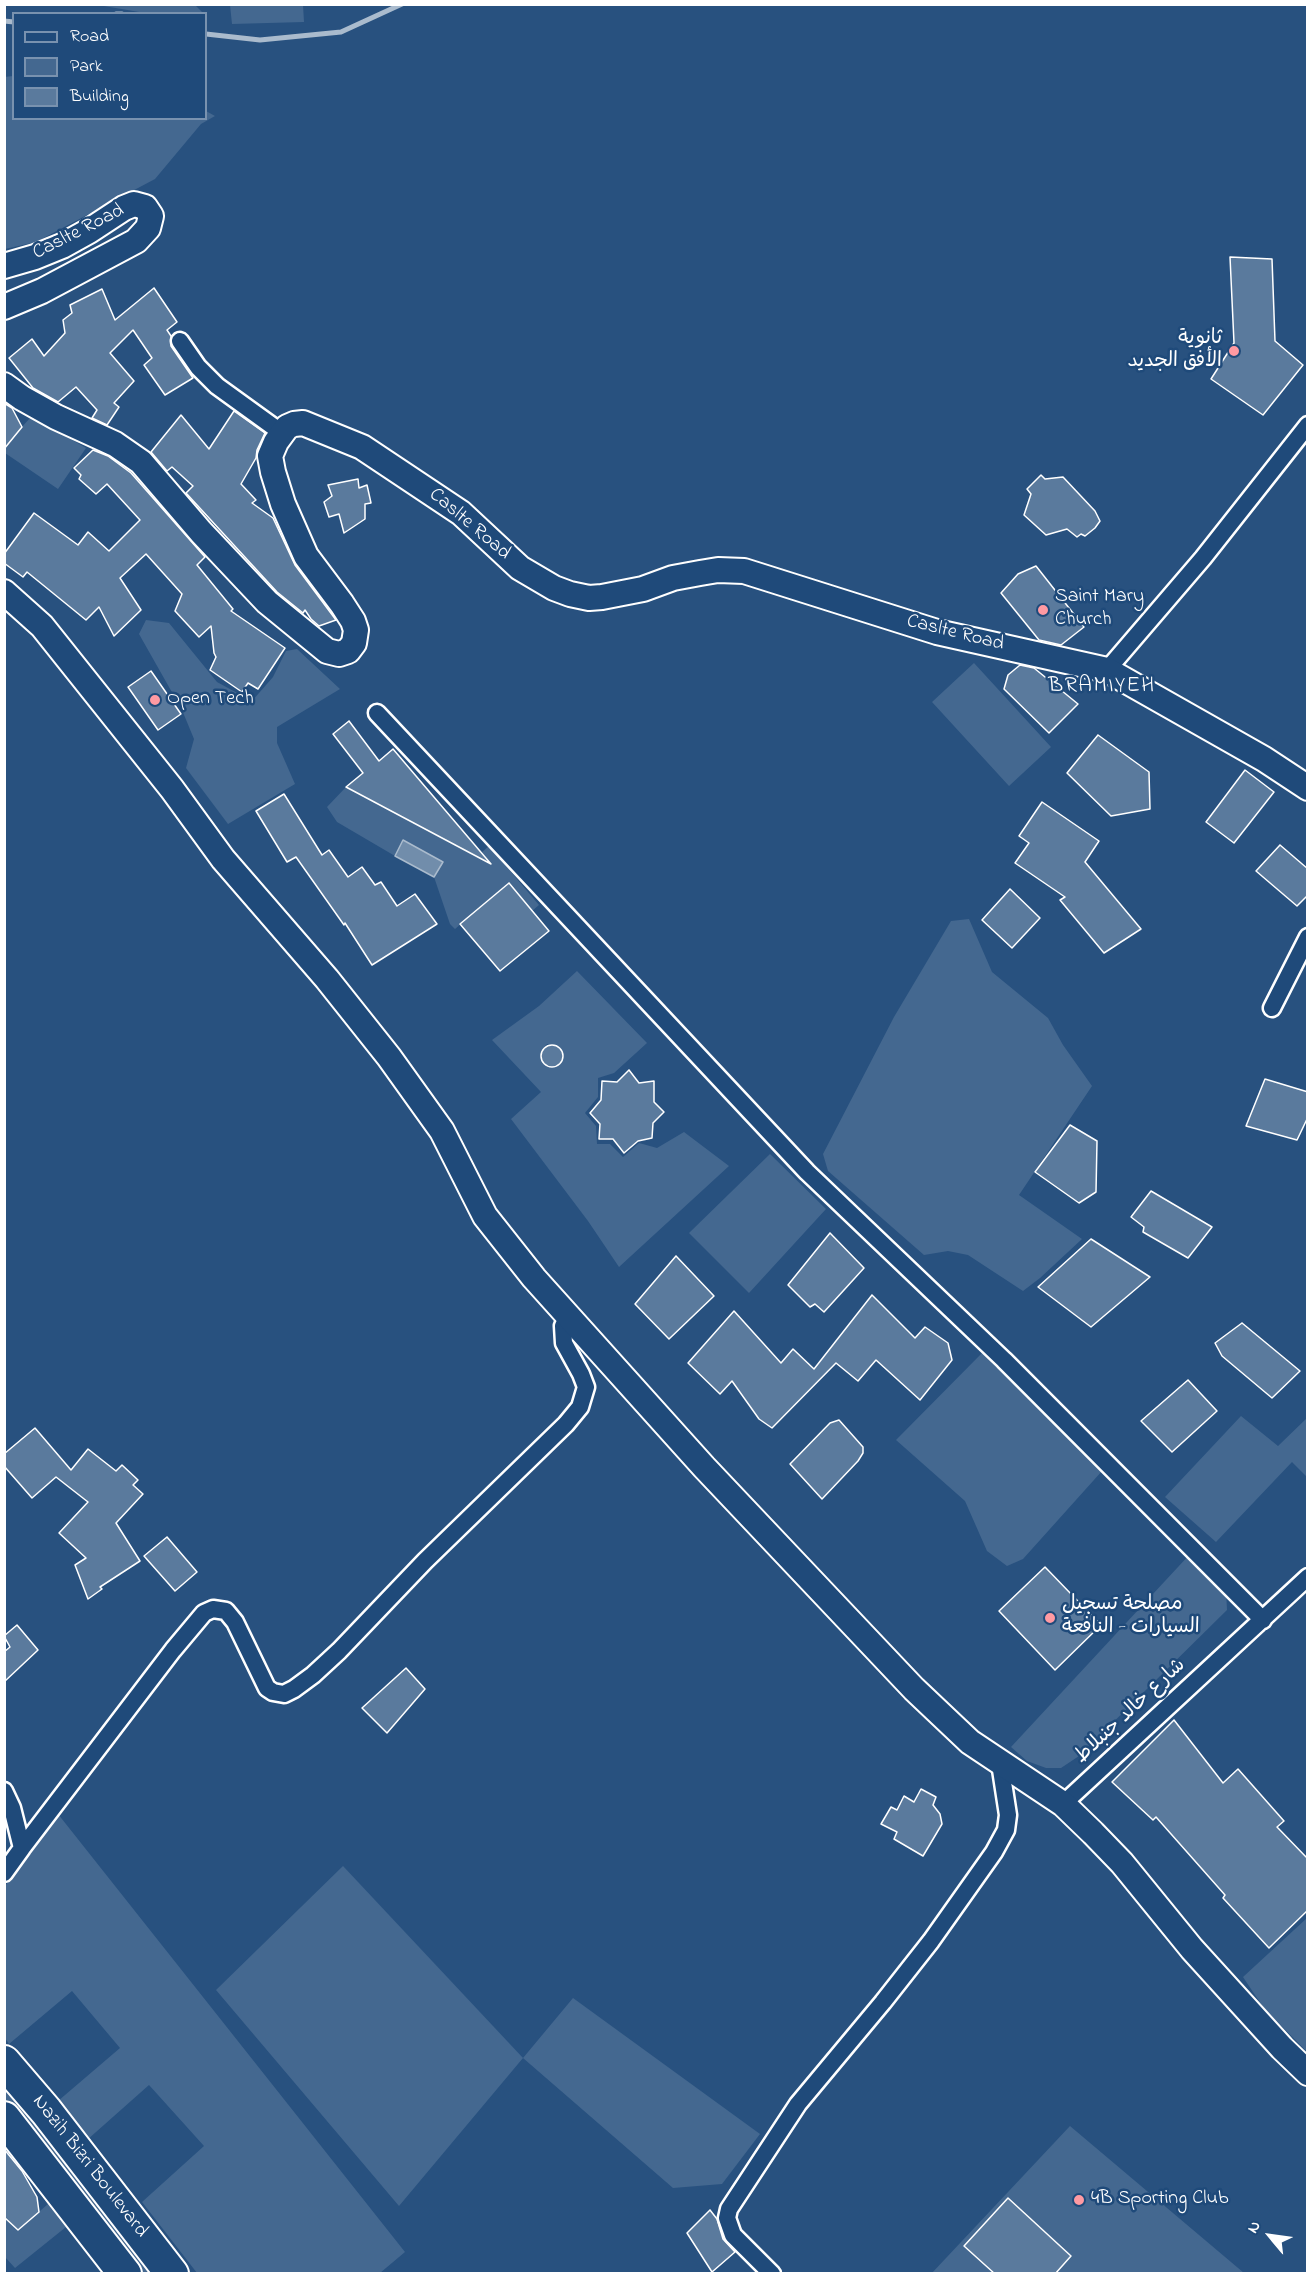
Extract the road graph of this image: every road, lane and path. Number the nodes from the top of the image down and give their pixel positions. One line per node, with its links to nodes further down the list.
1 (4, 266): 2 (street, Caslte Road)
2 (4, 308)
3 (180, 340): 6 (street)
4 (4, 385): 6 (street)
5 (1308, 425): 8 (street)
6 (282, 434): 8 (street, Caslte Road)
7 (4, 592): 13 (street)
8 (1107, 670): 10 (street, Caslte Road)
9 (377, 713): 15 (street)
10 (1308, 788)
11 (1308, 937): 12 (street)
12 (1272, 1008)
13 (568, 1316): 16 (street); 19 (street)
14 (1308, 1577): 15 (street, شارع خالد جنبلاط)
15 (1263, 1620): 18 (street, شارع خالد جنبلاط)
16 (1000, 1763): 18 (street); 26 (street)
17 (4, 1791): 19 (street)
18 (1063, 1804): 22 (street)
19 (22, 1848): 20 (street)
20 (4, 1873)
21 (4, 2062): 25 (highway, Nazih Bizri Boulevard)
22 (1308, 2073)
23 (4, 2118): 24 (highway, Nazih Bizri Boulevard)
24 (125, 2274)
25 (172, 2274)
26 (772, 2274)

